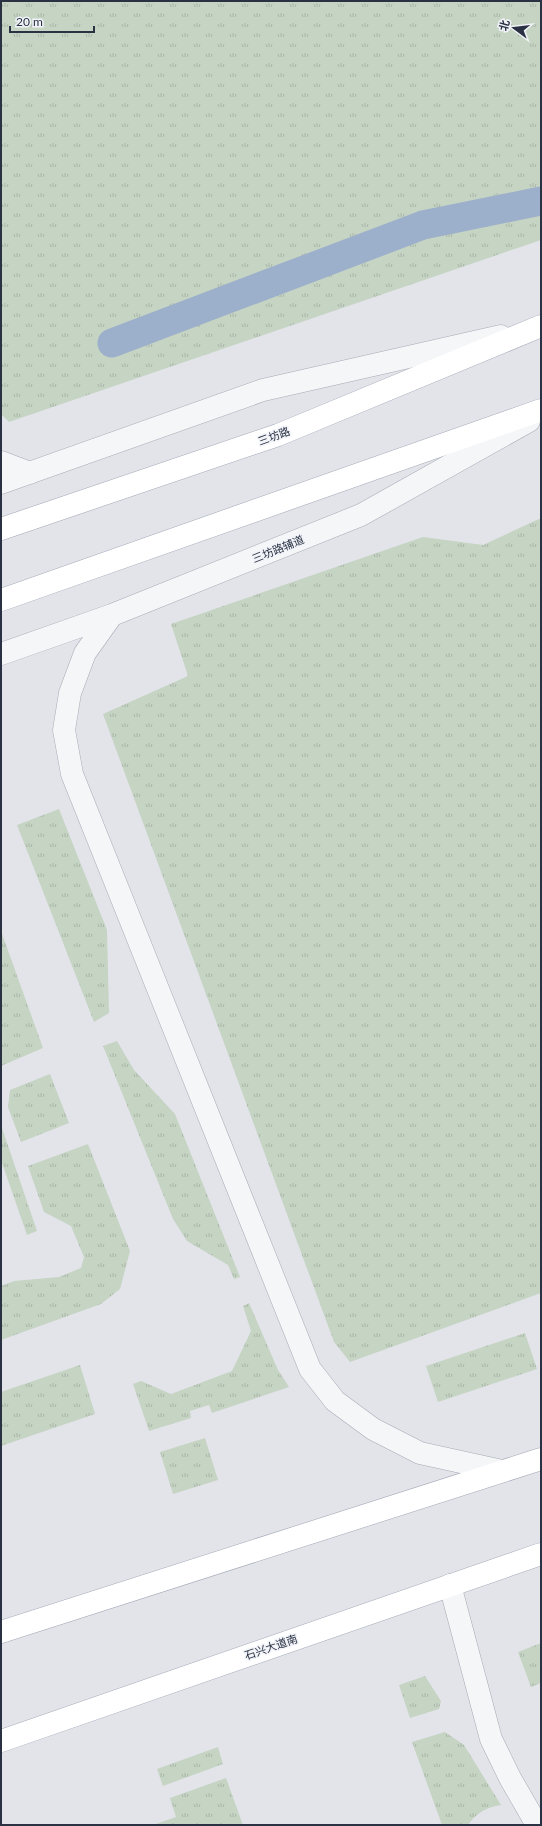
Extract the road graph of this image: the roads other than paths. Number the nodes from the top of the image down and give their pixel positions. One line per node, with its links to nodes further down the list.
1 (534, 328): 5 (street); 7 (main road, 三坊路)
2 (541, 410): 8 (main road)
3 (541, 414): 9 (street, 三坊路辅道)
4 (1, 462): 5 (street)
5 (30, 473): 6 (street)
6 (1, 483)
7 (1, 529)
8 (1, 600)
9 (112, 615): 10 (street, 三坊路辅道); 12 (street)
10 (1, 654)
11 (541, 1459): 12 (main road)
12 (502, 1471): 15 (main road)
13 (541, 1554): 14 (main road, 石兴大道南)
14 (450, 1585): 16 (main road, 石兴大道南); 17 (street)
15 (1, 1632)
16 (1, 1741)
17 (537, 1825)

